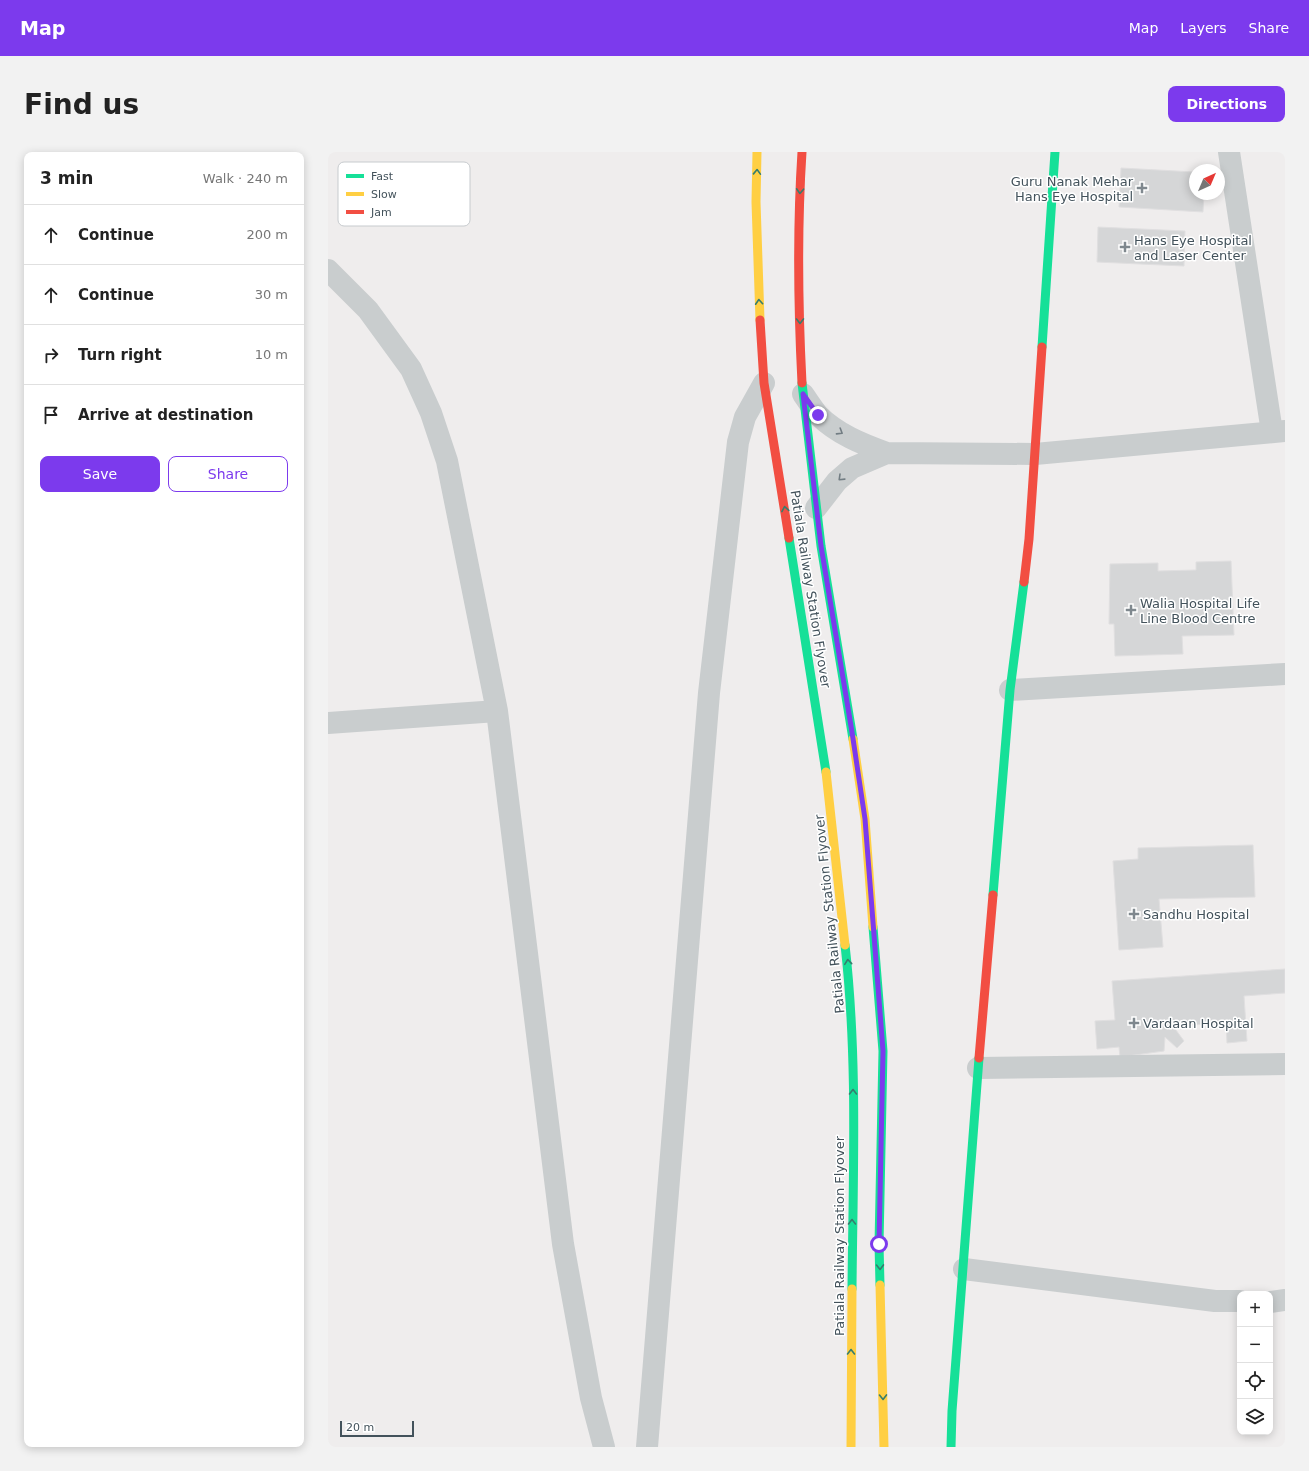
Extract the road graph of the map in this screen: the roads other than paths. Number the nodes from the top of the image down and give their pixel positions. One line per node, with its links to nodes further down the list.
1 (757, 152): 6 (main road, Patiala Railway Station Flyover, one-way to 1)
2 (802, 152): 7 (main road, Patiala Railway Station Flyover, one-way to 7)
3 (1055, 152): 10 (main road)
4 (1229, 152): 8 (street)
5 (328, 270): 14 (street)
6 (764, 383): 23 (street); 24 (main road, Patiala Railway Station Flyover, one-way to 6)
7 (803, 394): 9 (street, one-way to 9); 11 (main road, Patiala Railway Station Flyover)
8 (1278, 432): 10 (street)
9 (887, 453): 10 (street); 11 (street, one-way to 11)
10 (1036, 454): 13 (main road)
11 (816, 508): 25 (main road, Patiala Railway Station Flyover, one-way to 25)
12 (1285, 674): 13 (street)
13 (1010, 690): 17 (main road)
14 (497, 711): 15 (street); 22 (street)
15 (328, 723)
16 (1285, 1064): 17 (street)
17 (978, 1068): 18 (main road)
18 (964, 1269): 20 (street); 26 (main road)
19 (1285, 1300): 21 (street)
20 (1237, 1301)
21 (1273, 1302)
22 (604, 1447)
23 (647, 1447)
24 (850, 1447)
25 (884, 1447)
26 (951, 1447)

